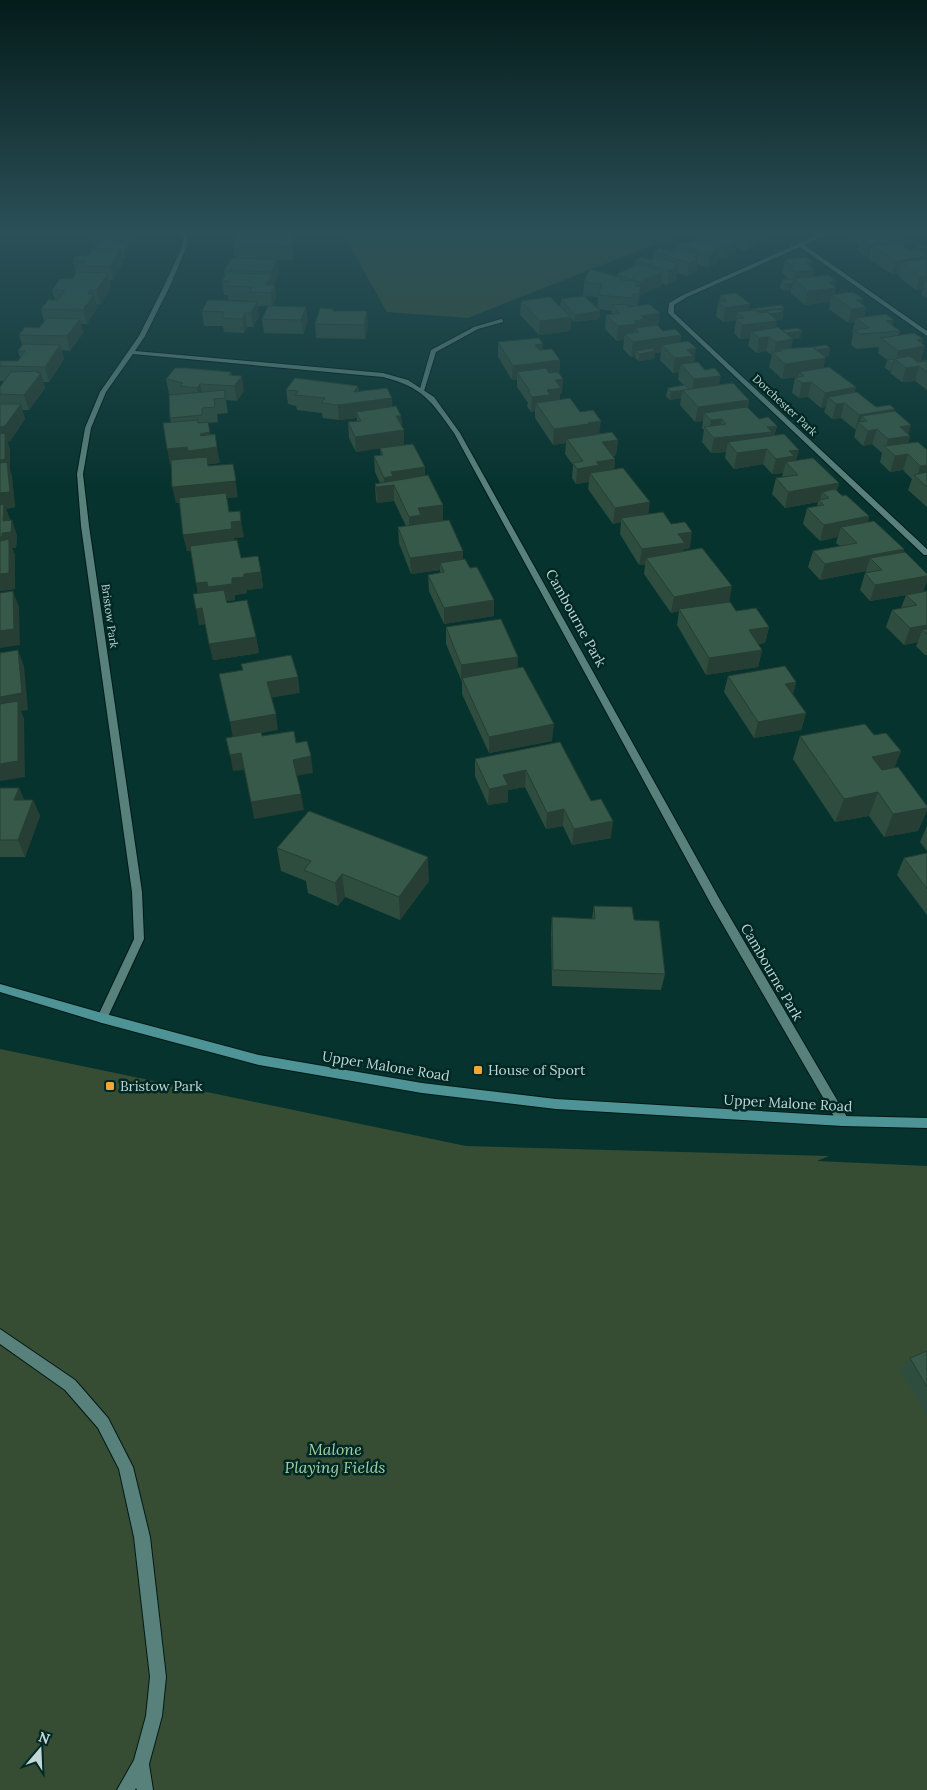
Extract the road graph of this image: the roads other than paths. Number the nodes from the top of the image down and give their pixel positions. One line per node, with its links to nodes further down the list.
1 (151, 318): 6 (street, Bristow Park)
2 (676, 318): 8 (street, Dorchester Park)
3 (904, 318): 5 (street)
4 (501, 321): 7 (street)
5 (927, 334)
6 (132, 352): 7 (street, Cambourne Park); 10 (street, Bristow Park)
7 (421, 391): 11 (street, Cambourne Park)
8 (927, 553)
9 (0, 988): 10 (main road, Upper Malone Road)
10 (102, 1018): 11 (main road, Upper Malone Road)
11 (843, 1121): 12 (main road, Upper Malone Road)
12 (927, 1123)
13 (0, 1336): 14 (street)
14 (141, 1764): 15 (street); 16 (street)
15 (125, 1790)
16 (145, 1790)

